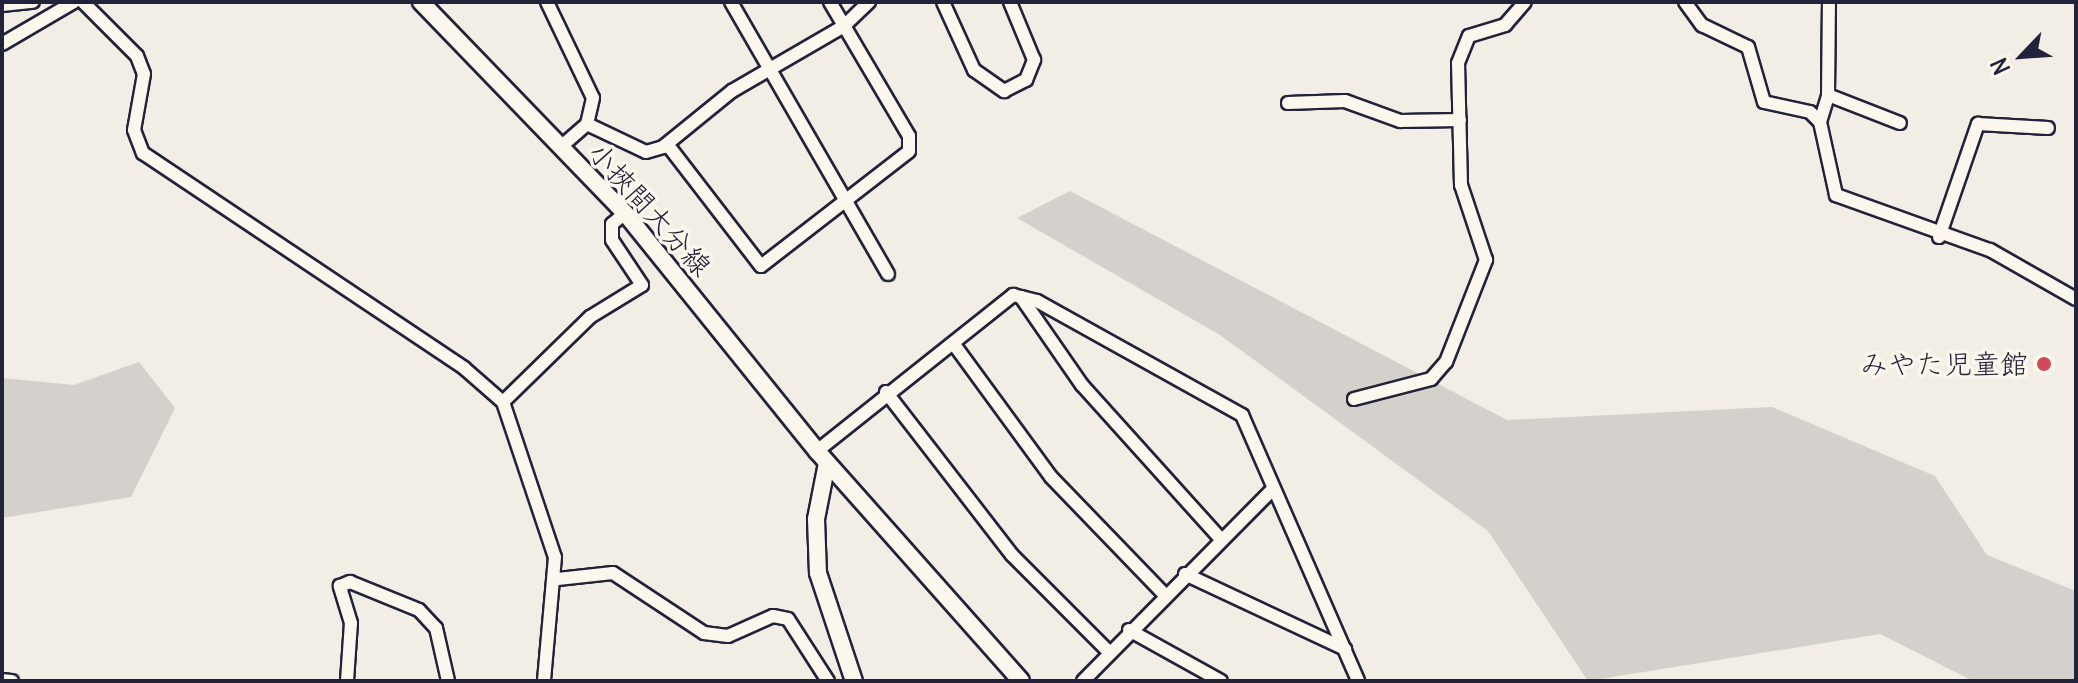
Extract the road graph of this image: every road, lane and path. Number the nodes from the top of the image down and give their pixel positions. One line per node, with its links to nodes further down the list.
1 (33, 2): 14 (street)
2 (74, 2): 16 (street)
3 (83, 2): 36 (street)
4 (421, 2): 26 (main road, 小挾間大分線)
5 (547, 2): 23 (street)
6 (731, 2): 17 (street)
7 (830, 2): 15 (street)
8 (869, 2): 15 (street)
9 (943, 2): 10 (street)
10 (1010, 2)
11 (1525, 2): 20 (street)
12 (1685, 2): 21 (street)
13 (1829, 2): 18 (street)
14 (2, 5)
15 (844, 26): 17 (street); 27 (street)
16 (2, 44)
17 (771, 71): 25 (street); 27 (street)
18 (1828, 95): 21 (street); 22 (street)
19 (1288, 103): 20 (street)
20 (1460, 120): 35 (street)
21 (1820, 122): 29 (street)
22 (1900, 123)
23 (587, 124): 25 (street); 26 (street)
24 (2048, 128): 29 (street)
25 (667, 144): 27 (street)
26 (561, 147): 28 (main road, 小挾間大分線)
27 (846, 200): 30 (street)
28 (625, 213): 36 (street); 37 (main road, 小挾間大分線)
29 (1939, 237): 32 (street)
30 (888, 274)
31 (1021, 297): 33 (street); 38 (street); 39 (street)
32 (2076, 299)
33 (953, 343): 34 (street); 42 (street)
34 (886, 392): 37 (street); 45 (street)
35 (1354, 399)
36 (503, 402): 41 (street)
37 (822, 457): 52 (main road); 53 (main road, 小挾間大分線)
38 (1273, 489): 39 (street); 44 (street)
39 (1220, 538): 40 (street)
40 (1185, 574): 42 (street); 44 (street)
41 (558, 579): 50 (street); 51 (street)
42 (1165, 595): 43 (street)
43 (1129, 630): 45 (street); 55 (street)
44 (1345, 649): 56 (street)
45 (1108, 651): 54 (street)
46 (2, 680): 47 (street)
47 (12, 681)
48 (347, 681): 49 (street)
49 (448, 681)
50 (544, 681)
51 (828, 681)
52 (854, 681)
53 (1021, 681)
54 (1083, 681)
55 (1221, 681)
56 (1358, 681)

